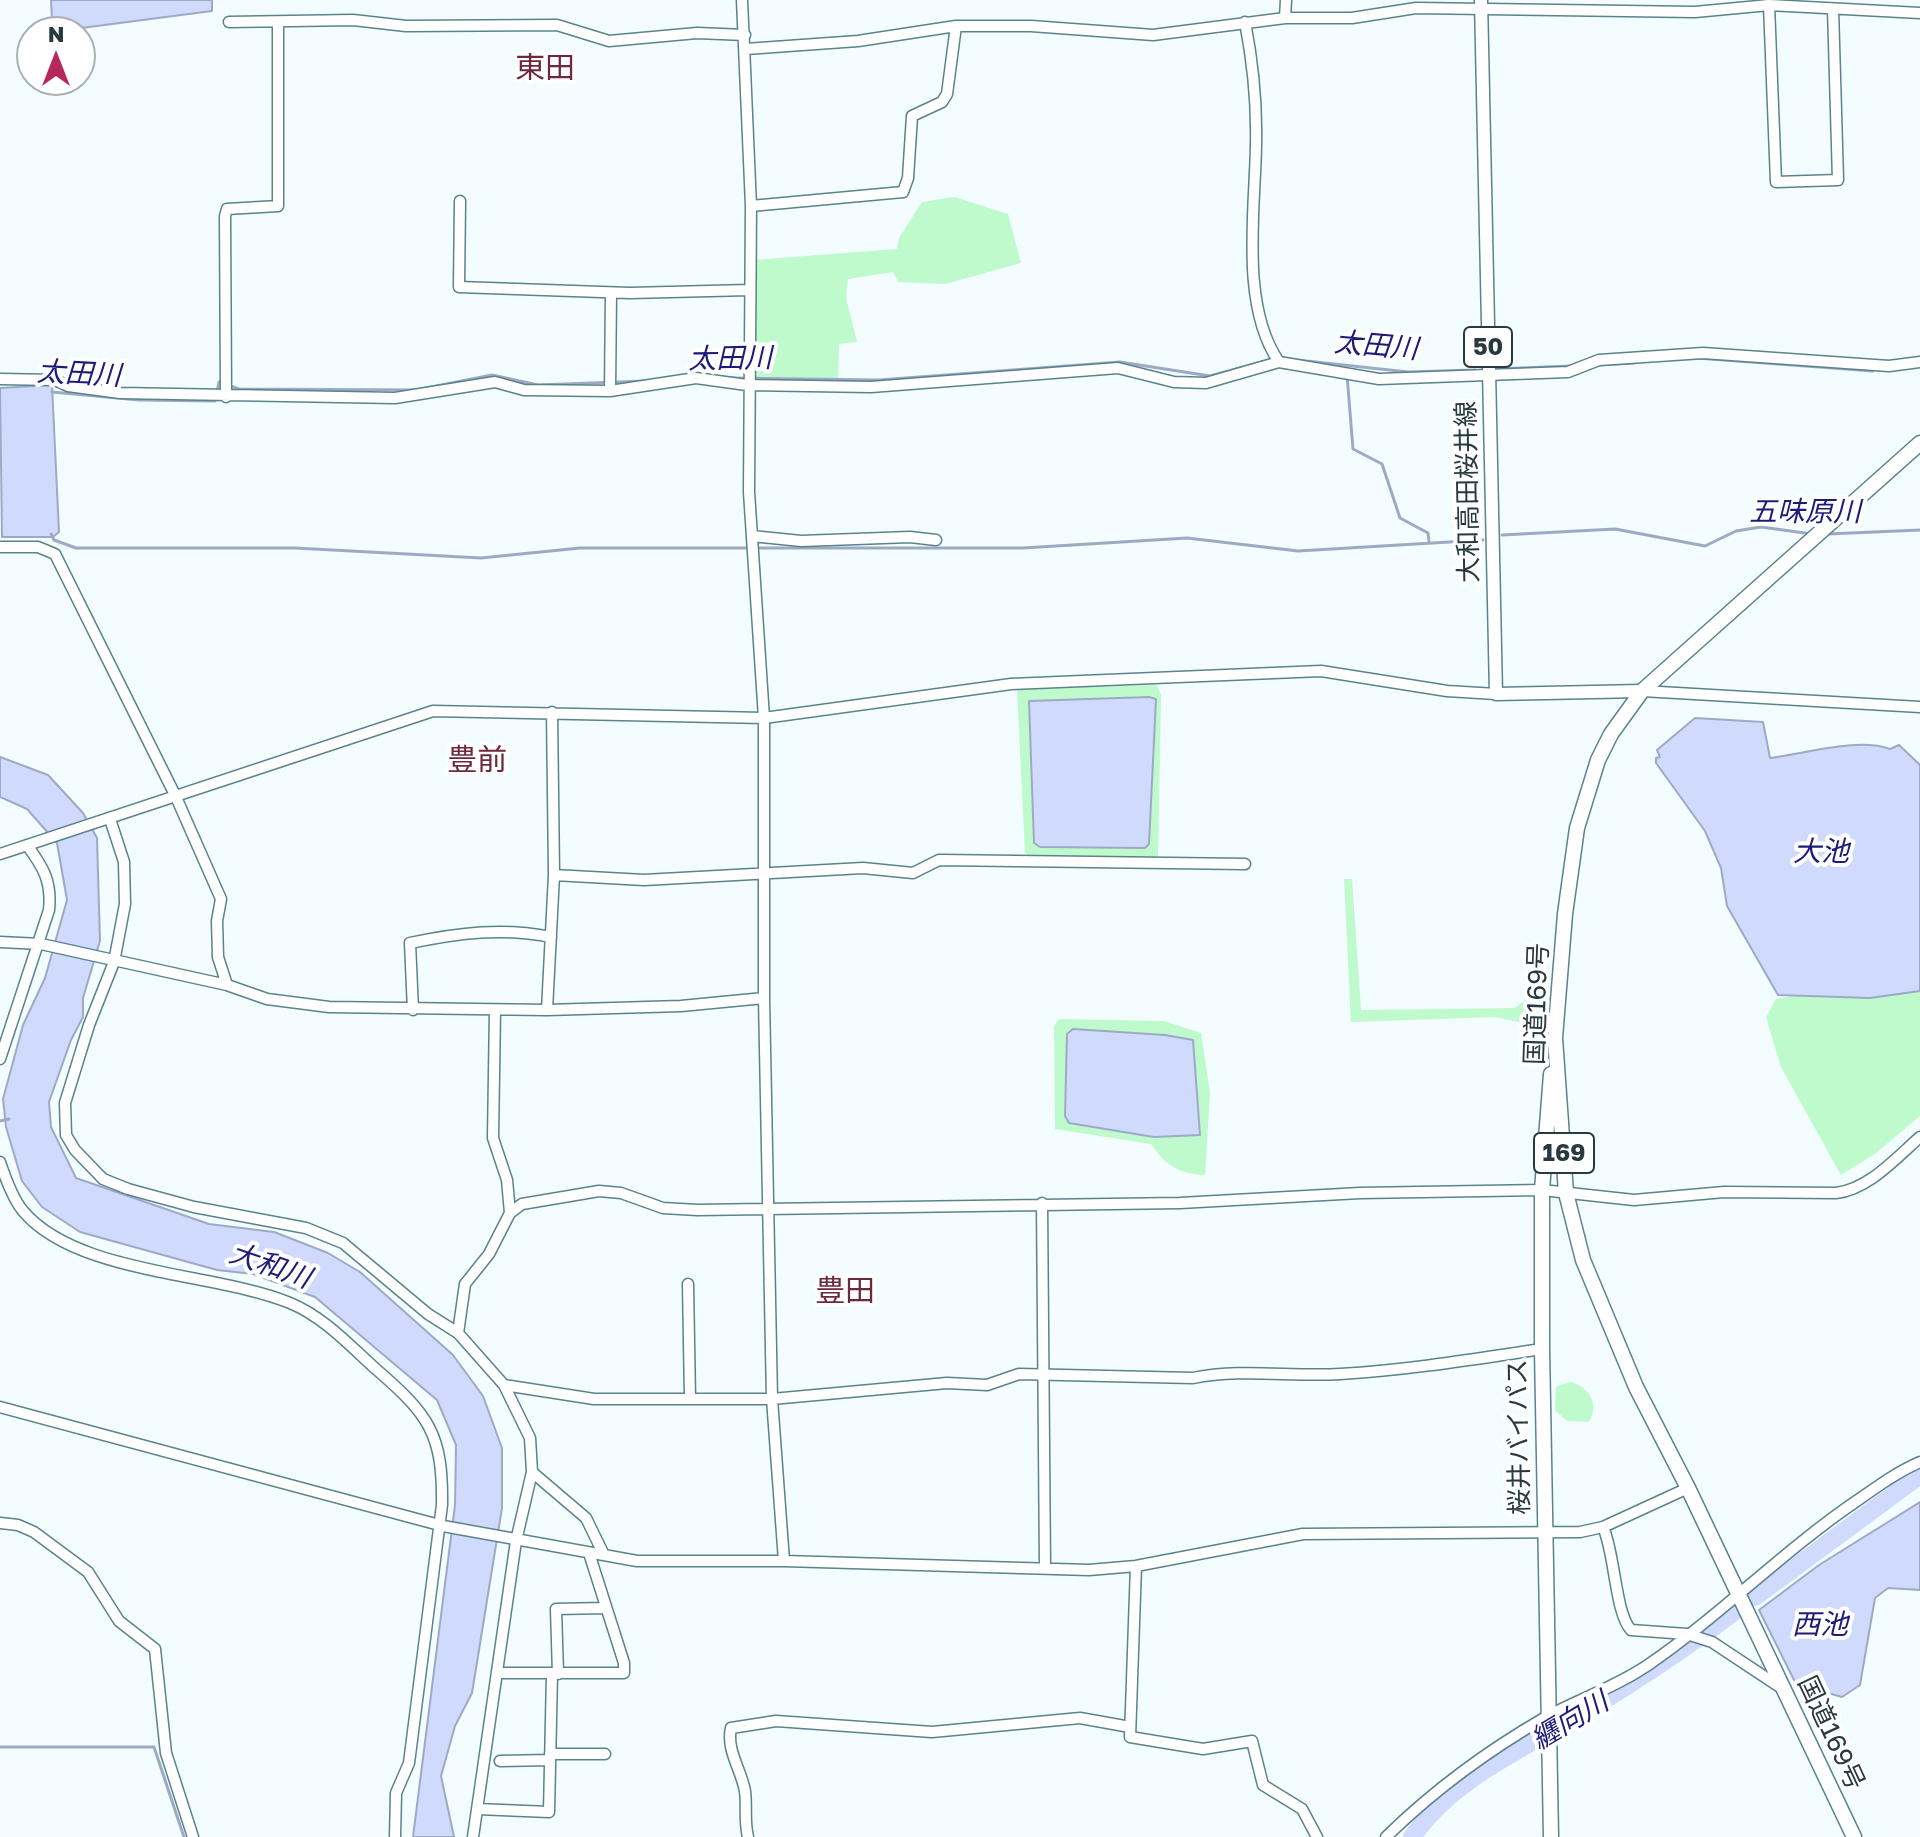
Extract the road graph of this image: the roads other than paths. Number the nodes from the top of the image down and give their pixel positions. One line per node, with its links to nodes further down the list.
1 (742, 0): 14 (street)
2 (1286, 0): 9 (street)
3 (1481, 3): 6 (street); 9 (street); 22 (main road, 大和高田桜井線 / 50)
4 (1782, 3): 5 (street); 7 (street)
5 (1769, 5): 6 (street); 7 (street)
6 (1694, 6)
7 (1833, 9): 8 (street)
8 (1920, 13)
9 (1285, 18): 11 (street)
10 (229, 22): 12 (street)
11 (1245, 22): 13 (street); 20 (street)
12 (278, 23): 14 (street); 26 (street)
13 (956, 26): 15 (street); 17 (street)
14 (745, 35): 15 (street)
15 (746, 49): 17 (street)
16 (460, 201): 19 (street)
17 (751, 206): 18 (street)
18 (749, 290): 19 (street); 24 (street)
19 (611, 293): 25 (street)
20 (1279, 362): 22 (street); 24 (street)
21 (1920, 362): 22 (street)
22 (1488, 374): 34 (main road, 大和高田桜井線 / 50)
23 (0, 379): 26 (street)
24 (747, 385): 25 (street); 28 (street)
25 (610, 391): 26 (street)
26 (226, 397)
27 (1920, 443): 31 (highway, 国道169号 / 169)
28 (752, 536): 29 (street); 37 (street)
29 (936, 540)
30 (0, 547): 38 (street)
31 (1677, 660): 32 (highway, 国道169号 / 169); 33 (street)
32 (1642, 691): 33 (street); 34 (main road); 54 (highway, 国道169号 / 169)
33 (1677, 691): 35 (street)
34 (1496, 694): 37 (street)
35 (1920, 707)
36 (552, 712): 37 (street); 38 (street); 44 (street)
37 (764, 718): 43 (street)
38 (176, 797): 39 (street); 49 (street)
39 (107, 820): 40 (street); 48 (street)
40 (31, 844): 41 (street); 47 (street)
41 (0, 854)
42 (1245, 864): 43 (street)
43 (764, 873): 44 (street); 50 (street)
44 (554, 875): 45 (street)
45 (551, 937): 51 (street); 53 (street)
46 (0, 942): 47 (street)
47 (39, 943): 48 (street); 55 (street)
48 (112, 961): 49 (street); 64 (street)
49 (227, 985): 51 (street)
50 (764, 998): 53 (street); 61 (street)
51 (413, 1010): 52 (street)
52 (495, 1010): 53 (street); 62 (street)
53 (547, 1010)
54 (1555, 1038): 58 (highway, 桜井バイパス / 169); 59 (highway, 国道169号 / 169)
55 (0, 1059)
56 (1920, 1137): 59 (street)
57 (0, 1162): 75 (street)
58 (1542, 1190): 59 (street); 60 (street); 65 (highway, 桜井バイパス / 169)
59 (1566, 1193): 73 (highway, 国道169号 / 169)
60 (1042, 1203): 61 (street); 66 (street)
61 (767, 1207): 62 (street); 69 (street)
62 (510, 1213): 64 (street)
63 (688, 1284): 68 (street)
64 (458, 1333): 67 (street)
65 (1542, 1349): 66 (street); 77 (highway, 桜井バイパス / 169)
66 (1044, 1374): 69 (street); 83 (street)
67 (504, 1385): 68 (street); 72 (street)
68 (690, 1399): 69 (street)
69 (772, 1399): 81 (street)
70 (0, 1407): 75 (street)
71 (1920, 1462): 84 (street)
72 (532, 1472): 78 (street); 80 (street)
73 (1688, 1488): 76 (street); 84 (highway, 国道169号 / 169)
74 (0, 1523): 96 (street)
75 (441, 1525): 78 (street); 97 (street)
76 (1603, 1527): 77 (street); 86 (street)
77 (1544, 1534): 82 (street); 90 (highway, 桜井バイパス / 169)
78 (512, 1540): 79 (street); 87 (street)
79 (589, 1553): 80 (street); 85 (street)
80 (604, 1555): 81 (street)
81 (784, 1561): 83 (street)
82 (1136, 1566): 83 (street); 91 (street)
83 (1045, 1568)
84 (1737, 1592): 86 (street); 89 (highway, 国道169号 / 169)
85 (604, 1608): 88 (street); 88 (street)
86 (1688, 1635): 89 (street); 90 (street)
87 (497, 1673): 88 (street); 95 (street)
88 (555, 1674): 93 (street)
89 (1783, 1689): 103 (highway, 国道169号 / 169)
90 (1548, 1721): 101 (street); 102 (highway, 桜井バイパス / 169)
91 (1130, 1727): 99 (street); 100 (street)
92 (605, 1754): 93 (street)
93 (550, 1757): 94 (street); 95 (street)
94 (500, 1761)
95 (477, 1809): 98 (street)
96 (193, 1837)
97 (395, 1837)
98 (473, 1837)
99 (748, 1837)
100 (1317, 1837)
101 (1386, 1837)
102 (1551, 1837)
103 (1854, 1837)

